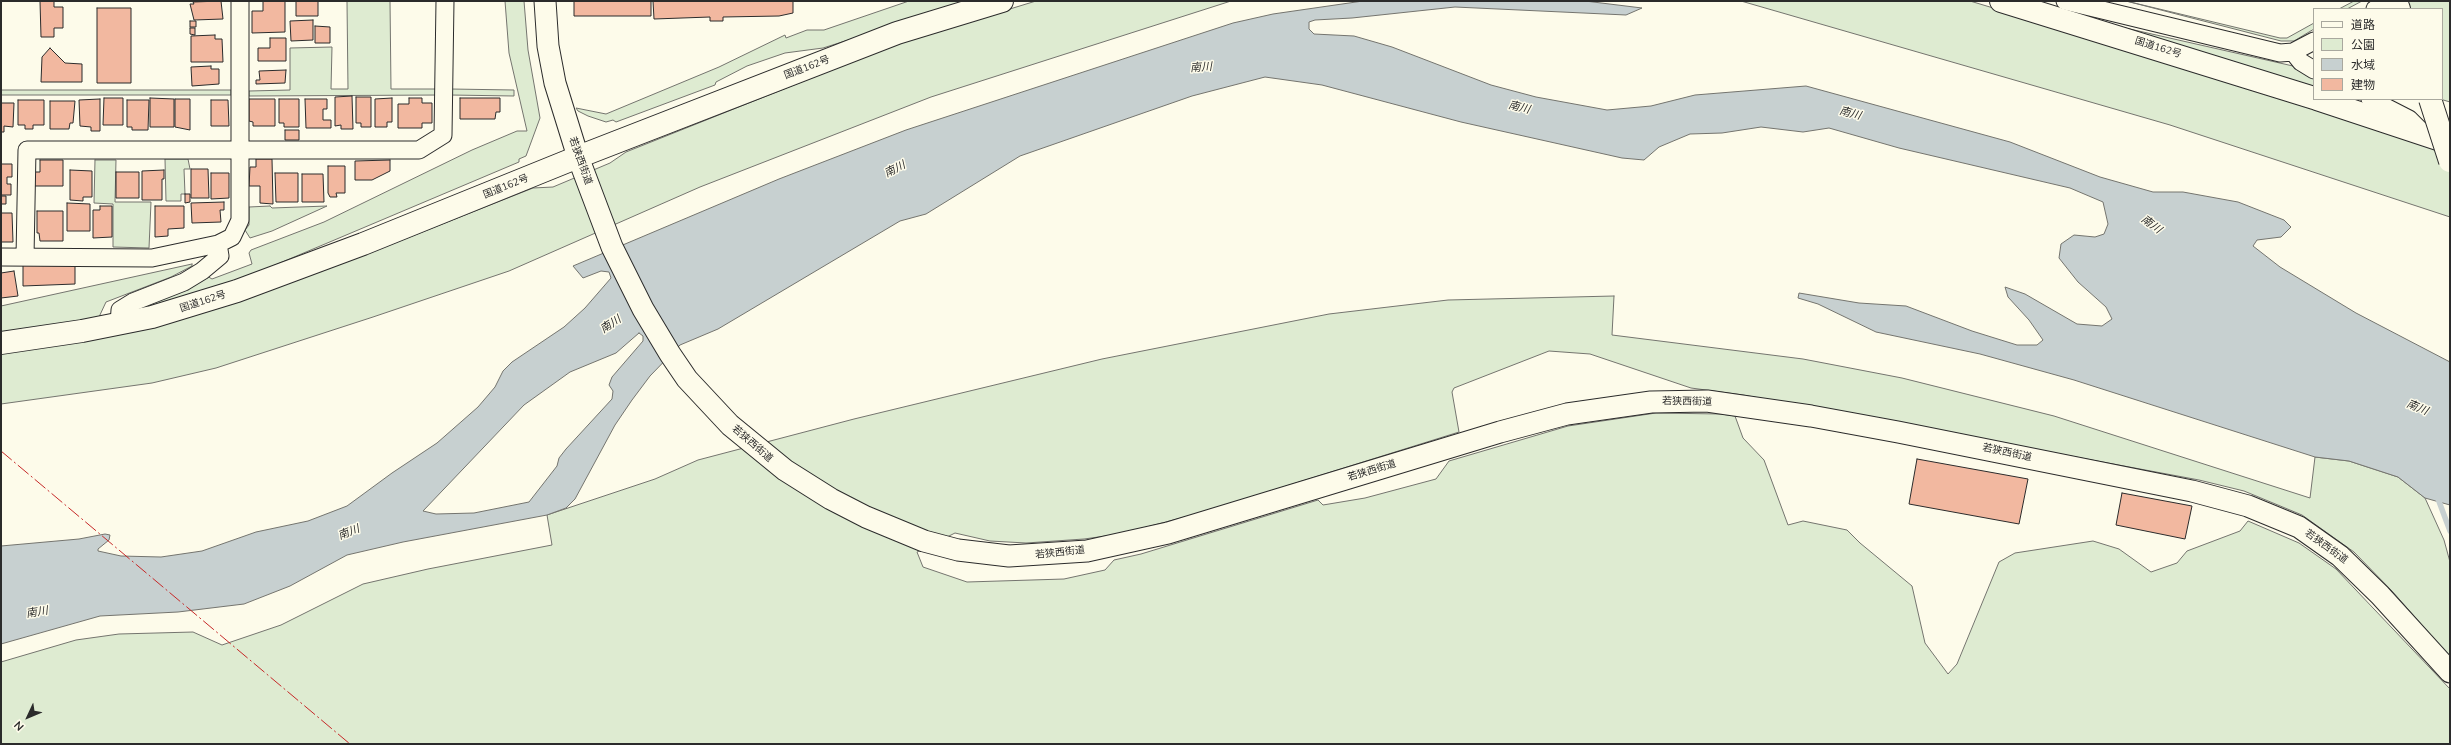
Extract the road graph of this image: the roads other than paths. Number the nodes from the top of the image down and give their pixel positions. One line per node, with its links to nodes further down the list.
1 (240, 1): 18 (street)
2 (445, 1): 18 (street)
3 (545, 1): 20 (street, 若狭西街道)
4 (1002, 1): 20 (highway, 国道162号)
5 (2001, 1): 12 (highway, 国道162号)
6 (2065, 1): 10 (street)
7 (2390, 1): 8 (street)
8 (2377, 8)
9 (2313, 42): 10 (street)
10 (2293, 52): 11 (street)
11 (2313, 69)
12 (2313, 98)
13 (2320, 100): 16 (highway)
14 (2372, 100): 16 (street)
15 (2430, 100): 19 (highway, bridge)
16 (2421, 132): 17 (highway)
17 (2450, 143)
18 (241, 151): 21 (street); 23 (street)
19 (2450, 161)
20 (581, 165): 24 (highway, 国道162号); 26 (street, 若狭西街道)
21 (218, 244): 23 (street); 24 (street)
22 (1, 257): 23 (street)
23 (25, 257)
24 (119, 324): 25 (highway, 国道162号)
25 (1, 343)
26 (2450, 672)

